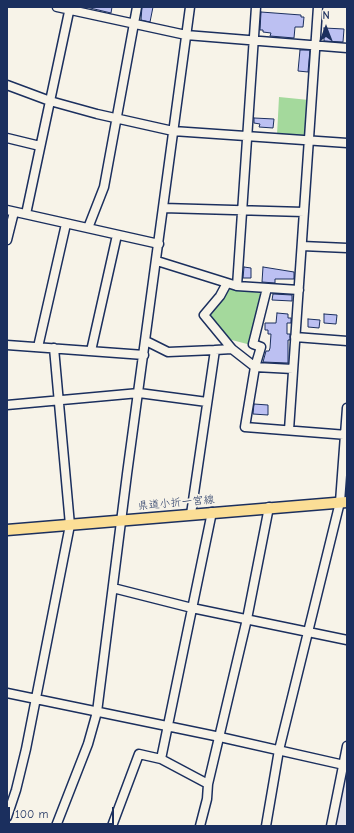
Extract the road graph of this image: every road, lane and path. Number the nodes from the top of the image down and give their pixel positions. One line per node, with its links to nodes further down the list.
1 (57, 7): 6 (street)
2 (137, 7): 7 (street)
3 (190, 7): 8 (street)
4 (256, 7): 9 (street)
5 (318, 7): 10 (street)
6 (69, 8): 7 (street); 13 (street)
7 (133, 25): 8 (street); 14 (street)
8 (186, 35): 9 (street); 15 (street)
9 (253, 41): 10 (street); 16 (street)
10 (316, 45): 11 (street); 18 (street)
11 (347, 48)
12 (7, 85): 13 (street)
13 (50, 101): 14 (street); 20 (street)
14 (117, 119): 15 (street); 27 (street)
15 (173, 131): 16 (street); 21 (street)
16 (247, 136): 18 (street); 22 (street)
17 (7, 138): 20 (street)
18 (309, 140): 19 (street); 24 (street)
19 (347, 143)
20 (40, 146): 25 (street)
21 (163, 208): 22 (street); 30 (street)
22 (242, 210): 24 (street); 35 (street)
23 (10, 211): 25 (street); 29 (street)
24 (304, 212): 31 (street)
25 (26, 214): 26 (street)
26 (66, 224): 27 (street); 42 (street)
27 (88, 228): 28 (street)
28 (117, 235): 30 (street); 46 (street)
29 (7, 240)
30 (159, 244): 33 (street)
31 (302, 246): 32 (street); 37 (street)
32 (347, 248)
33 (157, 261): 34 (street); 39 (street)
34 (227, 283): 35 (street); 44 (street)
35 (237, 286): 36 (street)
36 (267, 288): 37 (street); 48 (street)
37 (299, 290): 38 (street)
38 (295, 337): 40 (street); 49 (street)
39 (146, 341): 45 (street); 47 (street)
40 (347, 341)
41 (7, 345): 42 (street)
42 (38, 347): 43 (street)
43 (54, 348): 46 (street); 51 (street)
44 (232, 349): 45 (street); 48 (street)
45 (215, 350): 52 (street)
46 (91, 351): 47 (street)
47 (144, 355): 50 (street)
48 (255, 367): 49 (street); 55 (street)
49 (293, 369): 55 (street)
50 (139, 393): 51 (street); 52 (street); 61 (street)
51 (59, 401): 53 (street); 62 (street)
52 (207, 402): 60 (street)
53 (7, 405)
54 (347, 408): 56 (street)
55 (289, 430): 56 (street)
56 (346, 435): 57 (street)
57 (344, 502): 58 (main road, 県道小折一宮線); 67 (street)
58 (269, 507): 59 (main road, 県道小折一宮線); 66 (street)
59 (212, 512): 60 (main road, 県道小折一宮線); 65 (street)
60 (190, 514): 61 (main road, 県道小折一宮線)
61 (123, 520): 62 (main road, 県道小折一宮線); 64 (street)
62 (70, 525): 63 (main road, 県道小折一宮線); 70 (street)
63 (7, 530)
64 (113, 588): 65 (street); 71 (street)
65 (192, 608): 66 (street); 72 (street)
66 (247, 619): 67 (street); 73 (street)
67 (308, 633): 68 (street); 74 (street)
68 (347, 640)
69 (7, 693): 70 (street)
70 (35, 699): 71 (street); 79 (street)
71 (98, 712): 72 (street); 80 (street)
72 (167, 726): 73 (street); 76 (street)
73 (220, 737): 74 (street); 78 (street)
74 (279, 750): 77 (street); 83 (street)
75 (347, 750): 77 (street)
76 (161, 759): 78 (street); 81 (street)
77 (344, 765): 84 (street)
78 (208, 784): 82 (street)
79 (7, 817)
80 (56, 826)
81 (112, 826)
82 (200, 826)
83 (266, 826)
84 (331, 826)

